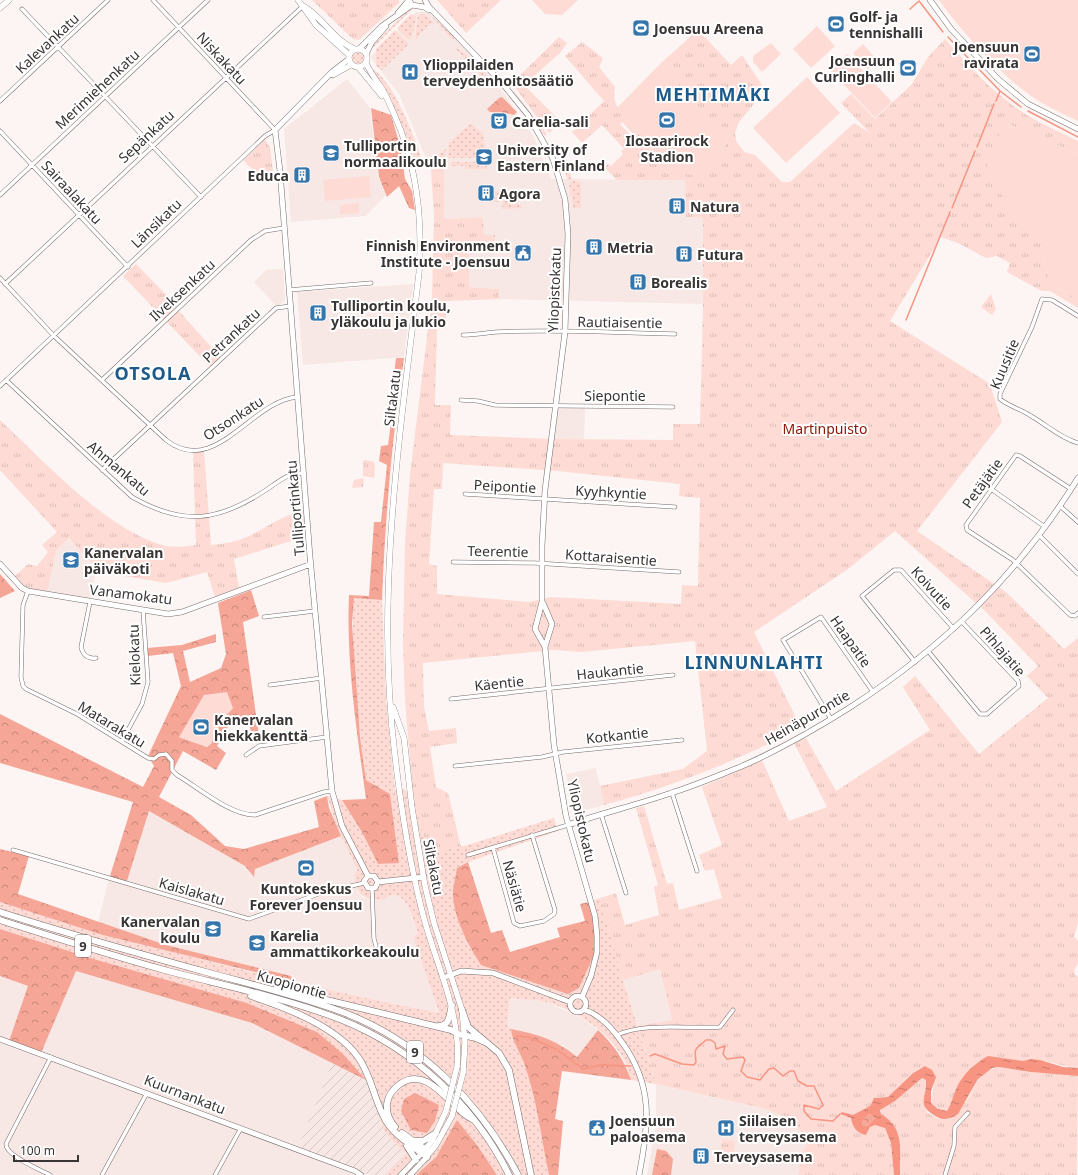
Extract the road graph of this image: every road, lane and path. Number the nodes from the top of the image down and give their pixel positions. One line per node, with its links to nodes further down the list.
1 (9, 0): 11 (main road)
2 (108, 0): 16 (street, Kalevankatu)
3 (153, 0): 15 (street, Niskakatu)
4 (208, 0): 15 (street, Merimiehenkatu)
5 (298, 0): 9 (main road)
6 (425, 0): 10 (street); 13 (street, Yliopistokatu)
7 (930, 0): 26 (street)
8 (410, 2): 10 (street); 14 (street)
9 (303, 6): 17 (main road); 19 (main road); 22 (street, Sepänkatu)
10 (420, 6): 13 (street, Yliopistokatu)
11 (0, 8)
12 (22, 9): 16 (street)
13 (442, 20): 42 (street, Yliopistokatu)
14 (390, 21): 17 (street); 18 (street)
15 (179, 28): 22 (street, Niskakatu); 23 (street, Merimiehenkatu)
16 (58, 46): 23 (street); 24 (street, Kalevankatu)
17 (357, 49): 18 (main road); 19 (main road)
18 (366, 54): 20 (main road)
19 (350, 60): 21 (main road); 27 (street, Länsikatu)
20 (366, 63): 21 (main road); 25 (main road, Siltakatu)
21 (359, 68): 25 (main road, Siltakatu)
22 (225, 78): 27 (street, Niskakatu); 29 (street, Sepänkatu)
23 (105, 97): 29 (street); 30 (street, Merimiehenkatu)
24 (0, 101)
25 (389, 104): 93 (main road, Siltakatu)
26 (1078, 129)
27 (275, 130): 32 (street, Länsikatu); 34 (street, Tulliportinkatu)
28 (0, 131): 30 (street, Sairaalakatu)
29 (152, 146): 32 (street); 33 (street, Sepänkatu)
30 (32, 165): 31 (street, Merimiehenkatu); 33 (street, Sairaalakatu)
31 (0, 195)
32 (201, 197): 35 (street, Länsikatu)
33 (79, 215): 35 (street, Sairaalakatu); 38 (street, Sepänkatu)
34 (284, 228): 39 (street, Tulliportinkatu); 47 (street, Ilveksenkatu)
35 (128, 267): 45 (street, Länsikatu)
36 (0, 278): 38 (street, Otsonkatu)
37 (371, 283): 39 (street)
38 (5, 284): 45 (street, Otsonkatu)
39 (289, 290): 40 (street, Tulliportinkatu)
40 (291, 306): 49 (street, Tulliportinkatu); 53 (street, Petrankatu)
41 (1078, 316): 54 (street, Kuusitie)
42 (565, 332): 43 (street, Rautiaisentie); 44 (street, Rautiaisentie); 51 (street, Yliopistokatu)
43 (675, 334)
44 (463, 335)
45 (54, 336): 46 (street, Länsikatu); 47 (street, Otsonkatu)
46 (6, 380): 48 (street, Länsikatu); 55 (street, Ahmankatu)
47 (102, 380): 53 (street, Otsonkatu)
48 (0, 386)
49 (297, 397): 53 (street, Otsonkatu); 56 (street, Tulliportinkatu)
50 (461, 400): 51 (street, Siepontie)
51 (557, 406): 52 (street, Siepontie); 61 (street, Yliopistokatu)
52 (674, 406)
53 (150, 425): 55 (street, Petrankatu)
54 (1078, 443)
55 (102, 470): 56 (street, Ahmankatu)
56 (304, 473): 69 (street, Tulliportinkatu)
57 (1078, 478): 59 (street, Heinäpurontie)
58 (991, 489): 59 (street, Petäjätie); 65 (street); 71 (street, Petäjätie)
59 (1071, 489): 62 (street, Heinäpurontie)
60 (464, 494): 61 (street, Peipontie)
61 (544, 499): 63 (street, Kyyhkyntie); 70 (street, Yliopistokatu)
62 (1060, 506): 64 (street); 65 (street, Heinäpurontie)
63 (675, 507)
64 (1078, 522)
65 (1045, 527): 66 (street, Heinäpurontie)
66 (1039, 535): 71 (street, Heinäpurontie); 73 (street)
67 (453, 562): 70 (street, Teerentie)
68 (0, 564): 74 (street)
69 (311, 564): 77 (street, Vanamokatu); 78 (street, Tulliportinkatu)
70 (542, 564): 72 (street, Kottaraisentie); 76 (street, Yliopistokatu)
71 (1017, 564): 79 (street); 81 (street, Heinäpurontie)
72 (679, 572)
73 (1078, 574)
74 (28, 591): 75 (street, Vanamokatu); 97 (street, Matarakatu)
75 (90, 602): 77 (street, Vanamokatu); 85 (street)
76 (542, 602): 83 (street, Yliopistokatu); 83 (street, Yliopistokatu)
77 (143, 610): 97 (street, Kielokatu)
78 (315, 611): 80 (street); 88 (street, Tulliportinkatu)
79 (1078, 613)
80 (264, 617)
81 (962, 622): 82 (street, Heinäpurontie); 84 (street, Pihlajatie)
82 (954, 629): 84 (street, Heinäpurontie); 86 (street, Koivutie)
83 (544, 647): 90 (street, Yliopistokatu)
84 (928, 651): 86 (street, Heinäpurontie)
85 (96, 658)
86 (915, 662): 91 (street, Heinäpurontie)
87 (673, 676): 90 (street, Haukantie)
88 (322, 678): 89 (street); 95 (street, Tulliportinkatu)
89 (270, 685)
90 (549, 688): 92 (street, Käentie); 98 (street, Yliopistokatu)
91 (873, 692): 94 (street, Heinäpurontie); 94 (street, Haapatie)
92 (451, 699)
93 (390, 701): 111 (main road, Siltakatu); 112 (main road, Siltakatu)
94 (830, 719): 102 (street, Heinäpurontie)
95 (327, 737): 99 (street); 101 (street, Tulliportinkatu)
96 (682, 740): 98 (street, Kotkantie)
97 (122, 741): 101 (street, Matarakatu)
98 (555, 754): 100 (street, Kotkantie); 104 (street, Yliopistokatu)
99 (246, 756)
100 (455, 766)
101 (332, 791): 110 (street, Tulliportinkatu)
102 (672, 793): 103 (street, Heinäpurontie); 109 (street)
103 (601, 814): 104 (street, Heinäpurontie); 116 (street)
104 (568, 825): 105 (street, Heinäpurontie); 124 (street, Yliopistokatu)
105 (532, 835): 106 (street, Heinäpurontie); 106 (street, Näsiätie)
106 (493, 848): 108 (street, Heinäpurontie)
107 (13, 850): 114 (street, Kaislakatu)
108 (468, 855)
109 (697, 871)
110 (368, 876): 113 (street); 114 (street)
111 (424, 877): 112 (street); 120 (main road, Siltakatu)
112 (414, 879): 113 (street); 121 (main road, Siltakatu)
113 (378, 882): 115 (street)
114 (364, 883): 115 (street)
115 (372, 889): 119 (street)
116 (626, 894)
117 (0, 912): 123 (highway, Kuopiontie / 9)
118 (0, 920): 122 (highway, Kuopiontie / 9)
119 (376, 946)
120 (451, 975): 121 (street); 125 (street); 127 (main road, Siltakatu)
121 (443, 978): 126 (main road, Siltakatu)
122 (235, 988): 139 (highway, Kuopiontie / 9); 142 (highway)
123 (267, 988): 130 (highway); 153 (highway, Kuopiontie / 9)
124 (582, 997): 125 (street); 128 (street)
125 (570, 1002): 128 (street)
126 (452, 1005): 130 (highway); 131 (main road, Siltakatu)
127 (462, 1010): 133 (main road, Siltakatu); 135 (highway)
128 (585, 1010): 132 (street)
129 (733, 1010): 132 (street)
130 (433, 1026): 131 (highway)
131 (458, 1034): 133 (highway); 141 (main road, Siltakatu, bridge)
132 (617, 1035): 155 (street)
133 (465, 1036): 135 (highway); 144 (main road, Siltakatu, bridge)
134 (0, 1039): 136 (street, Kuurnankatu)
135 (487, 1043): 154 (highway)
136 (50, 1057): 137 (street, Kuurnankatu); 146 (street)
137 (147, 1093): 140 (street, Kuurnankatu); 147 (street)
138 (968, 1113): 156 (street)
139 (475, 1120): 143 (highway); 152 (highway, Kuopiontie / 9)
140 (241, 1128): 148 (street); 149 (street, Kuurnankatu)
141 (436, 1134): 143 (highway); 144 (main road, Siltakatu)
142 (400, 1137): 144 (highway); 145 (highway)
143 (412, 1140): 144 (highway)
144 (426, 1153): 145 (street); 151 (street)
145 (416, 1160): 150 (street)
146 (50, 1175)
147 (102, 1175)
148 (215, 1175)
149 (361, 1175)
150 (401, 1175)
151 (410, 1175)
152 (509, 1175)
153 (518, 1175)
154 (531, 1175)
155 (639, 1175)
156 (945, 1175)

